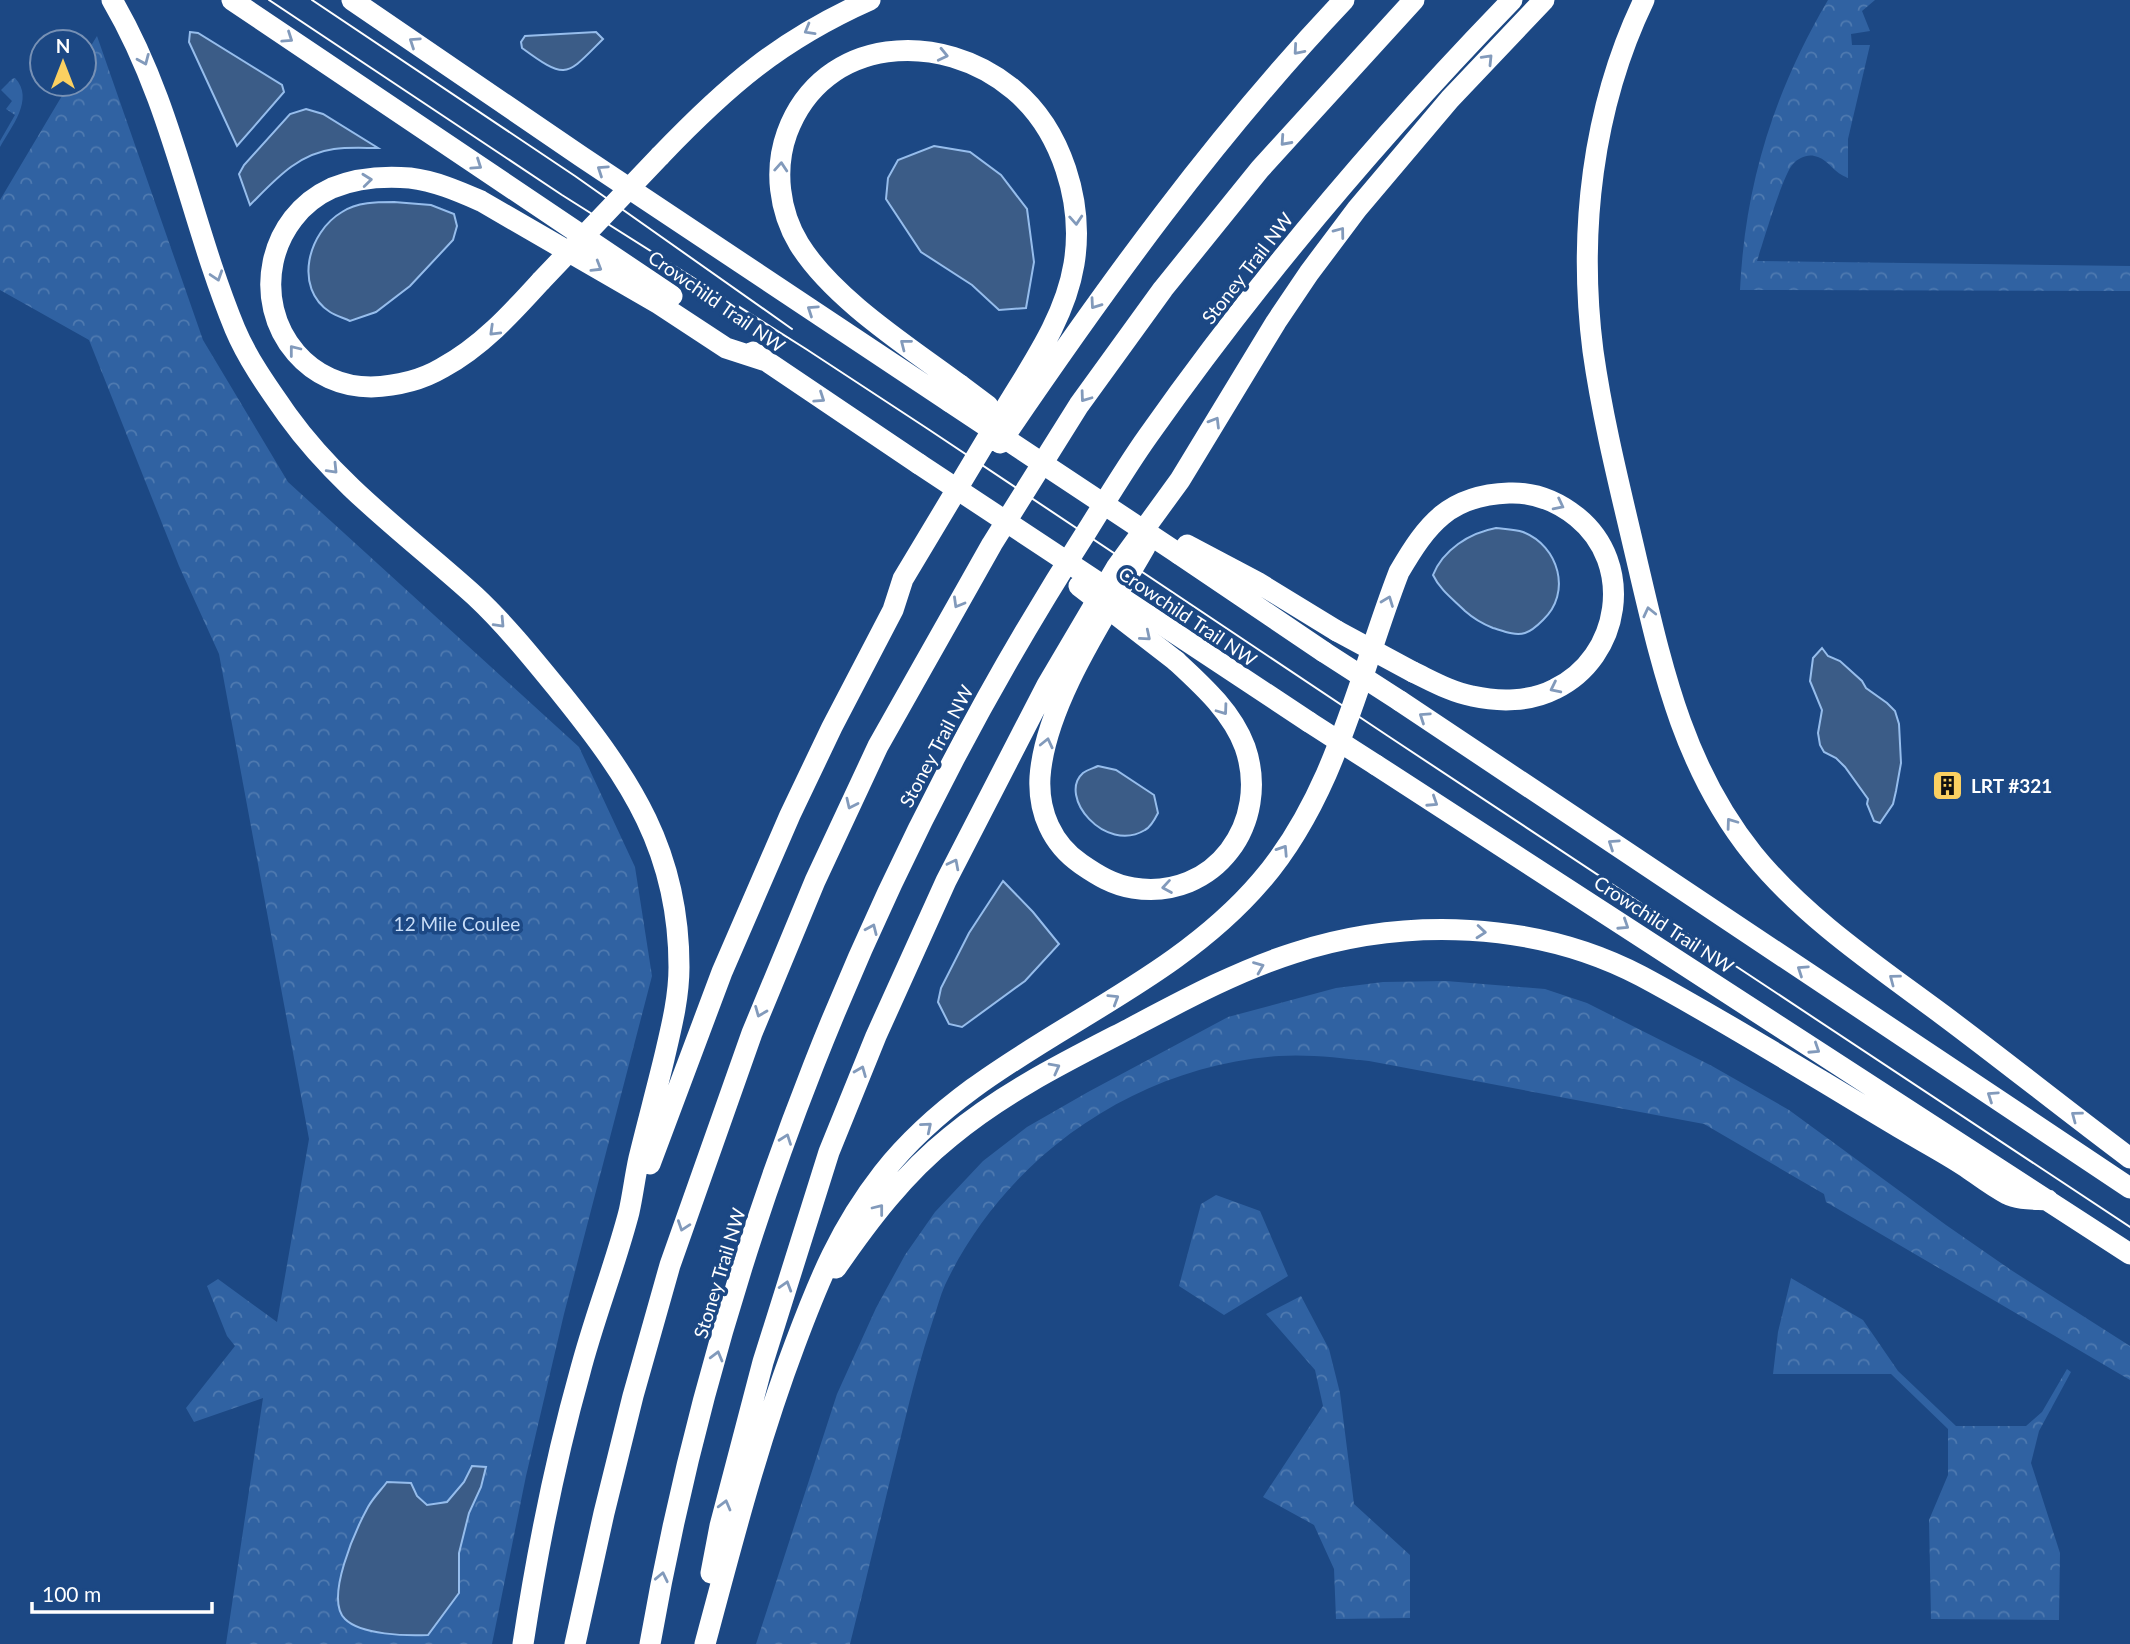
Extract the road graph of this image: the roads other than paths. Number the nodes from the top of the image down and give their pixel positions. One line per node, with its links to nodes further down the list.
1 (112, 0): 19 (highway, one-way to 19)
2 (232, 0): 10 (highway, Crowchild Trail NW, one-way to 10)
3 (352, 0): 11 (highway, one-way to 3)
4 (870, 0): 10 (highway, one-way to 10, bridge)
5 (1344, 0): 15 (highway, one-way to 15)
6 (1414, 0): 23 (highway, one-way to 23)
7 (1512, 0): 24 (highway, Stoney Trail NW, one-way to 7)
8 (1544, 0): 12 (highway, one-way to 8)
9 (1644, 0): 16 (highway, one-way to 9)
10 (763, 360): 13 (highway, Crowchild Trail NW, one-way to 13, bridge)
11 (955, 393): 14 (highway, bridge); 15 (highway, one-way to 15)
12 (1180, 480): 13 (highway, one-way to 12, bridge); 25 (highway, one-way to 12)
13 (1040, 544): 18 (highway, Crowchild Trail NW, one-way to 18, bridge)
14 (1183, 550): 17 (highway, Crowchild Trail NW, one-way to 14, bridge); 21 (highway, one-way to 14, bridge)
15 (893, 610): 19 (highway)
16 (2130, 1158)
17 (2130, 1188)
18 (2048, 1200): 20 (highway, Crowchild Trail NW); 21 (highway, one-way to 18)
19 (629, 1211): 22 (highway)
20 (2130, 1254)
21 (775, 1397): 26 (highway)
22 (523, 1644)
23 (575, 1644)
24 (650, 1644)
25 (698, 1644)
26 (705, 1644)

